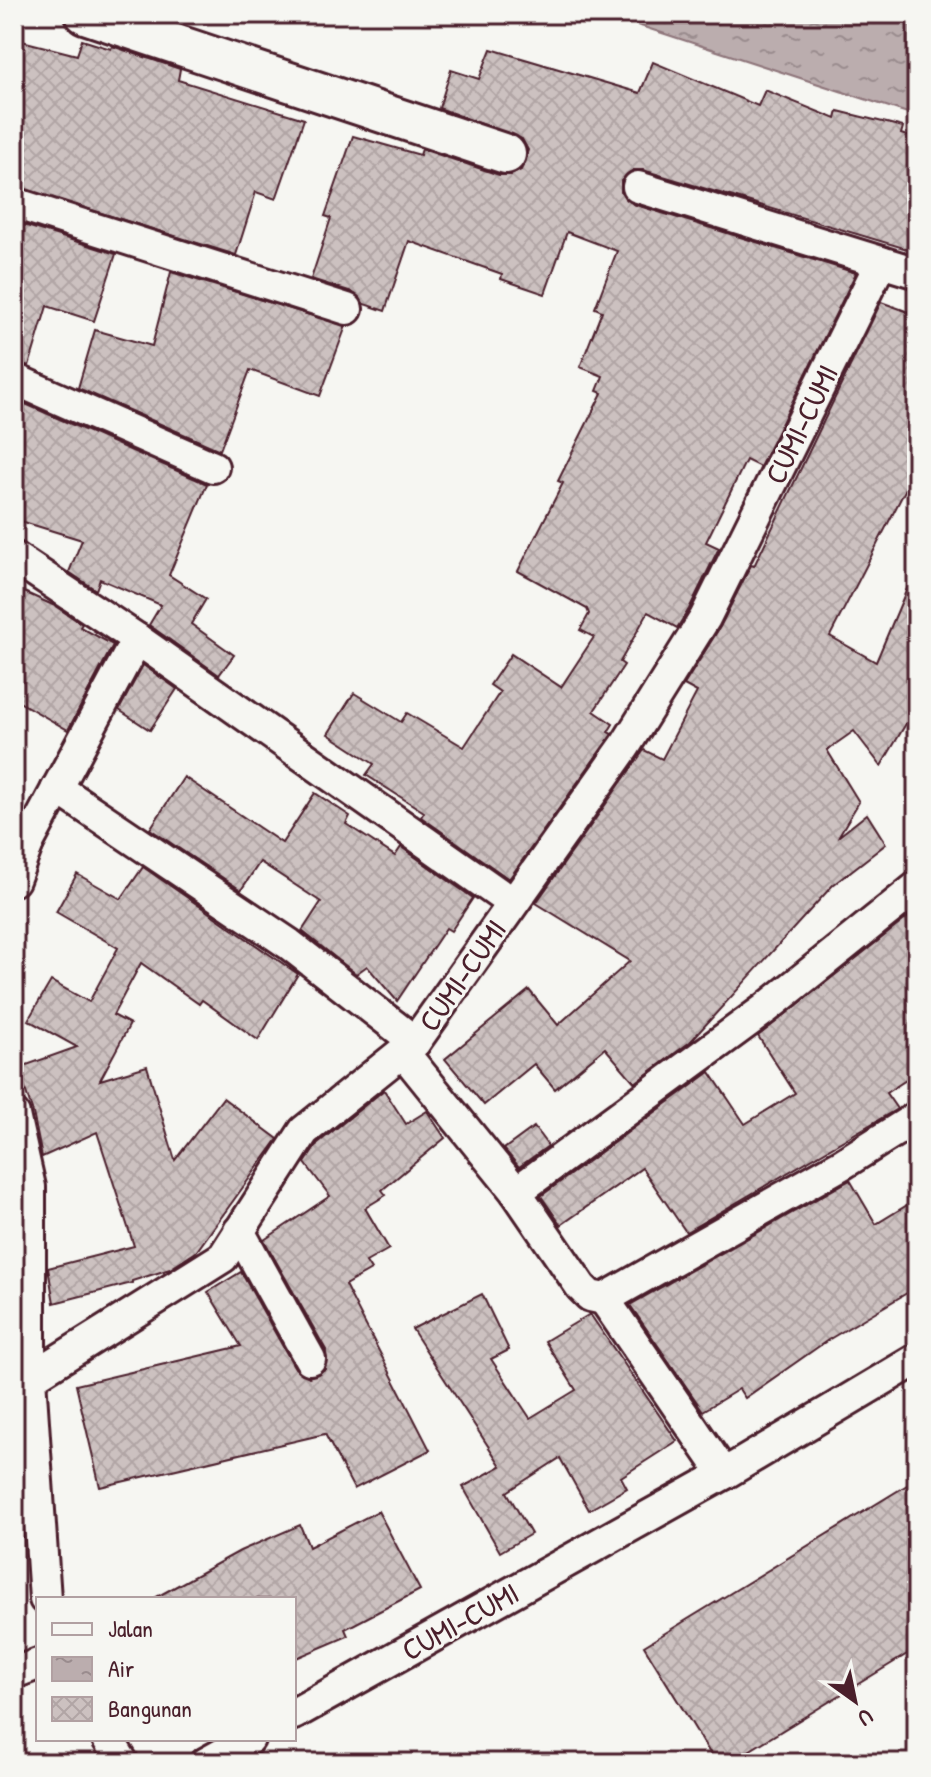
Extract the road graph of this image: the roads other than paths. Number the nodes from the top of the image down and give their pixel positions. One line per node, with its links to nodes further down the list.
1 (85, 14): 2 (street)
2 (506, 154)
3 (638, 187): 5 (street)
4 (14, 203): 7 (street)
5 (881, 262): 6 (street); 16 (street, CUMI-CUMI)
6 (917, 273)
7 (347, 309)
8 (14, 379): 9 (street)
9 (213, 467)
10 (14, 557): 11 (street)
11 (137, 639): 12 (street); 16 (street)
12 (57, 788): 13 (street); 17 (street)
13 (21, 838): 14 (street)
14 (14, 880)
15 (917, 887): 20 (street)
16 (512, 903): 17 (street, CUMI-CUMI)
17 (409, 1047): 20 (street); 21 (street, CUMI-CUMI)
18 (14, 1115): 25 (street)
19 (917, 1117): 22 (street)
20 (516, 1192): 22 (street)
21 (239, 1231): 23 (street); 25 (street, CUMI-CUMI)
22 (604, 1299): 27 (street)
23 (310, 1359)
24 (917, 1359): 27 (street, CUMI-CUMI)
25 (30, 1378): 26 (street)
26 (24, 1472): 28 (street)
27 (724, 1474): 31 (street, CUMI-CUMI)
28 (45, 1597)
29 (36, 1665): 30 (street)
30 (14, 1673)
31 (296, 1713)
32 (109, 1741): 34 (street)
33 (245, 1741): 35 (street)
34 (123, 1763)
35 (206, 1763)

